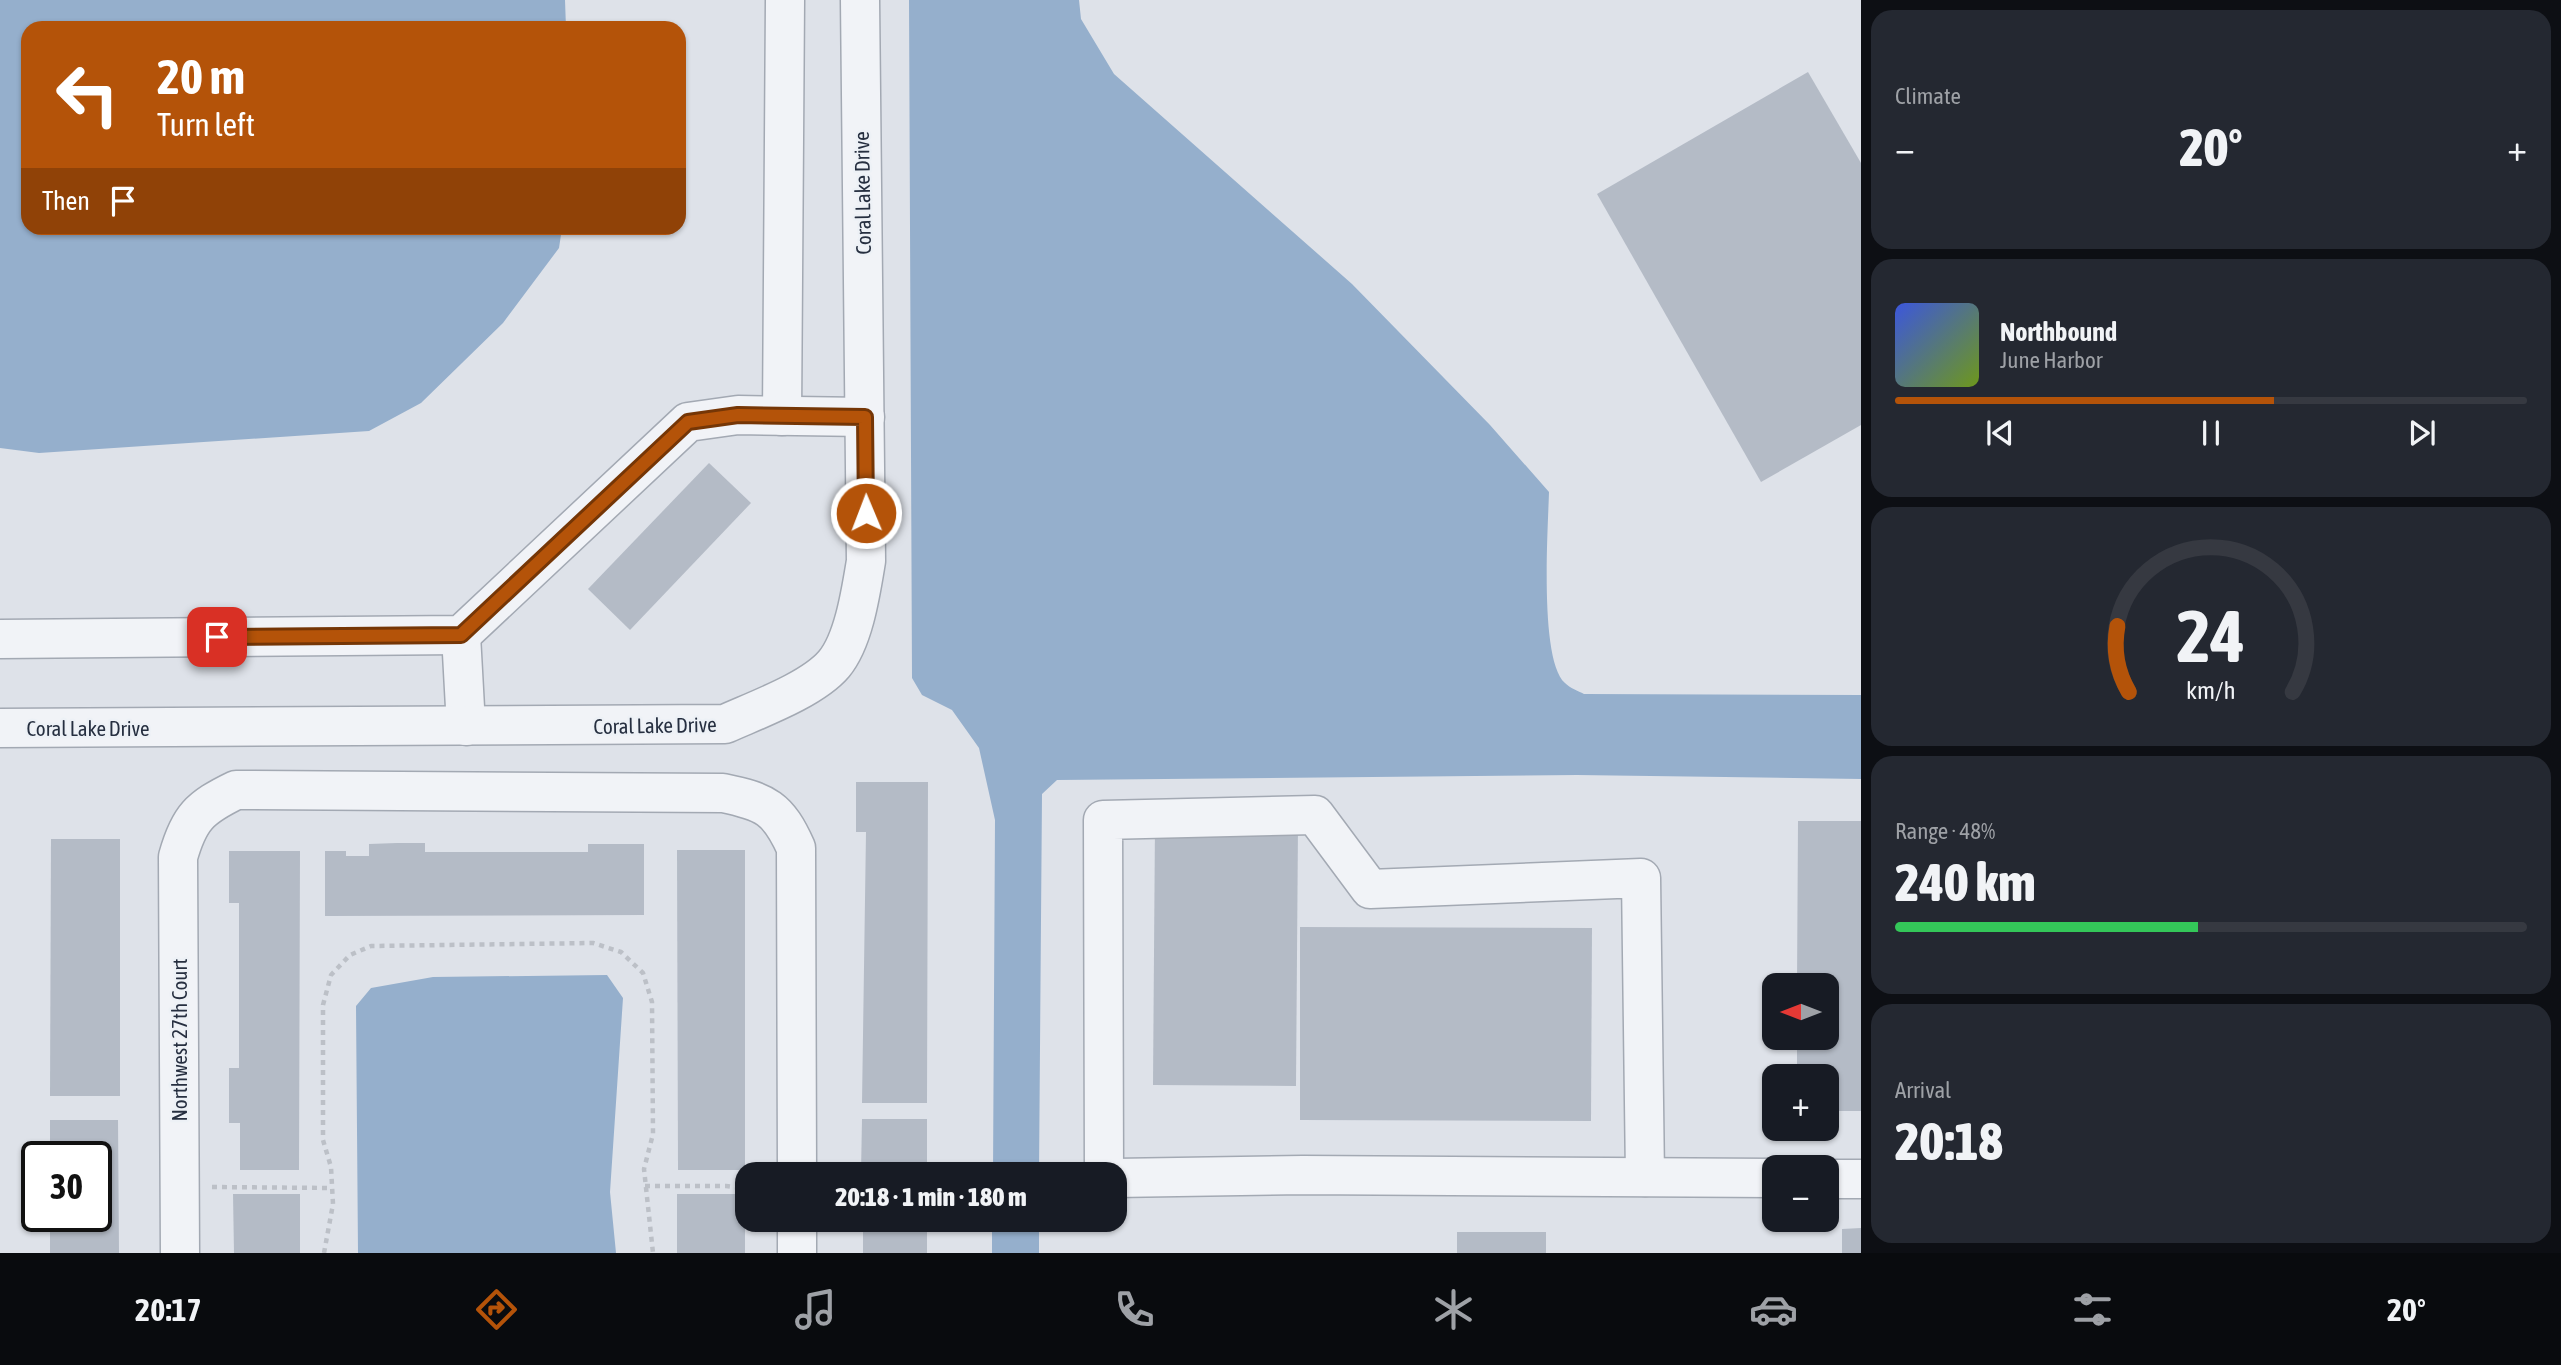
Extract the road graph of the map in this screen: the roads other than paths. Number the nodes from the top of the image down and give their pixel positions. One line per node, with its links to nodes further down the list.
1 (785, 0): 3 (street)
2 (860, 0): 4 (street, Coral Lake Drive)
3 (782, 416): 4 (street); 5 (street)
4 (865, 417): 7 (street, Coral Lake Drive)
5 (461, 635): 6 (street); 7 (street)
6 (0, 639)
7 (466, 726): 8 (street, Coral Lake Drive)
8 (0, 728)
9 (797, 1162): 17 (street, Northwest 27th Court)
10 (1104, 1162): 11 (street)
11 (1645, 1177): 12 (street); 13 (street)
12 (1127, 1178)
13 (1762, 1178)
14 (1839, 1179): 15 (street)
15 (1861, 1179)
16 (797, 1232): 18 (street)
17 (180, 1253)
18 (797, 1253)

